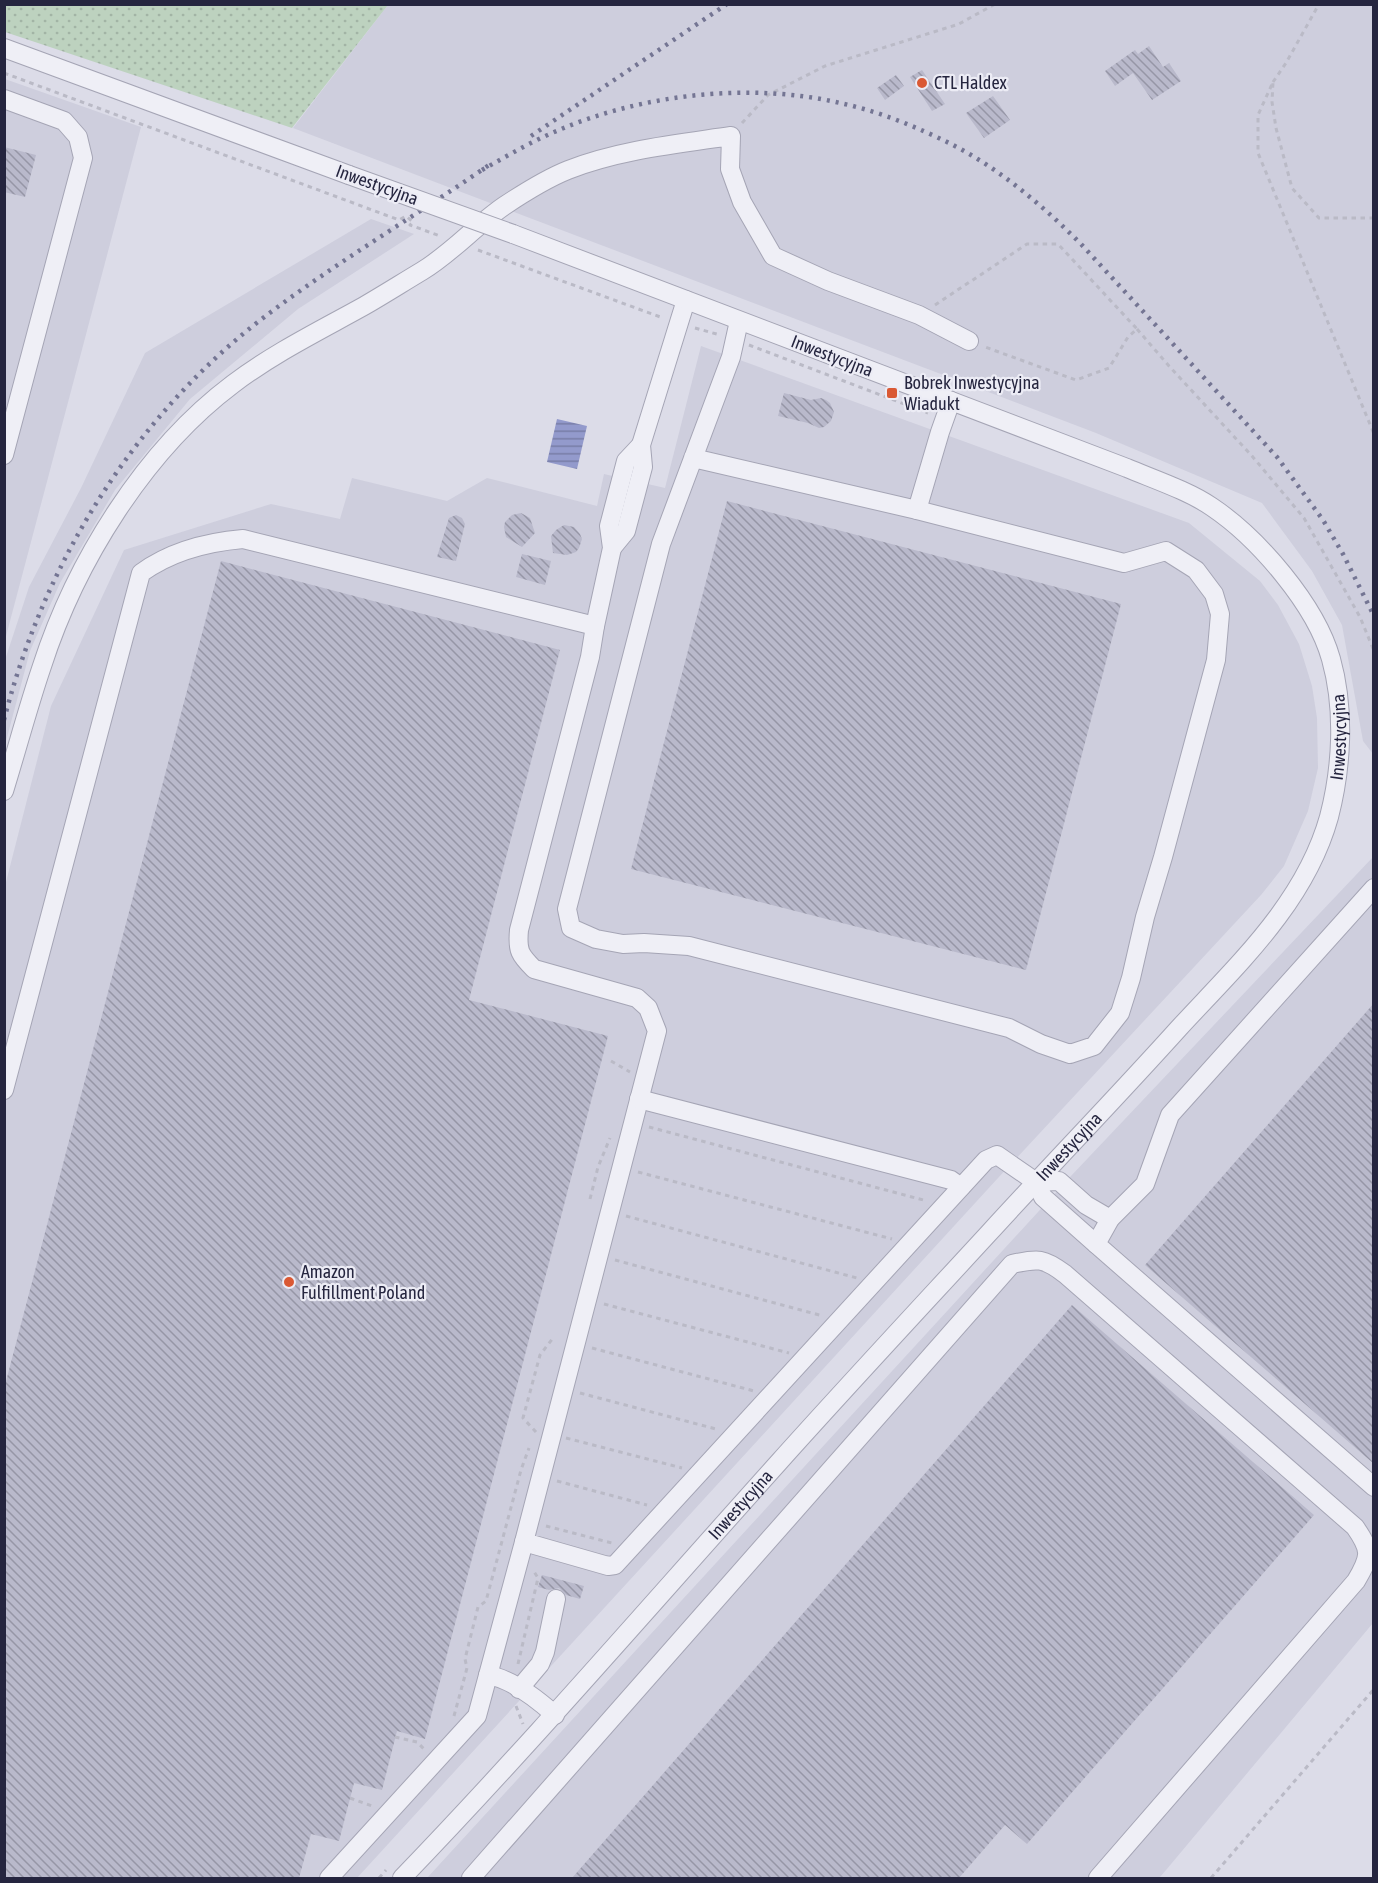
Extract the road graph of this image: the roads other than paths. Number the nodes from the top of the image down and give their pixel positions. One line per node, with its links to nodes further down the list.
1 (4, 48): 3 (street, Inwestycyjna, bridge)
2 (4, 99): 7 (street)
3 (686, 300): 4 (street, Inwestycyjna); 10 (street)
4 (739, 321): 6 (street, Inwestycyjna); 8 (street)
5 (969, 341): 11 (street)
6 (951, 401): 9 (street); 15 (street, Inwestycyjna)
7 (4, 455)
8 (693, 458): 9 (street); 9 (street)
9 (917, 510)
10 (595, 627): 13 (street); 14 (street)
11 (4, 791)
12 (1374, 888): 17 (street)
13 (4, 1090)
14 (639, 1099): 16 (street); 20 (street)
15 (1036, 1182): 16 (street); 17 (street); 18 (street); 24 (street, Inwestycyjna)
16 (961, 1187): 20 (street)
17 (1110, 1220): 18 (street)
18 (1096, 1244): 19 (street)
19 (1374, 1487)
20 (524, 1542): 22 (street)
21 (556, 1599): 23 (street)
22 (488, 1675): 23 (street); 26 (street)
23 (518, 1697): 24 (street)
24 (549, 1709): 25 (street, Inwestycyjna)
25 (395, 1874)
26 (329, 1878)
27 (471, 1878): 28 (street)
28 (1098, 1878)

